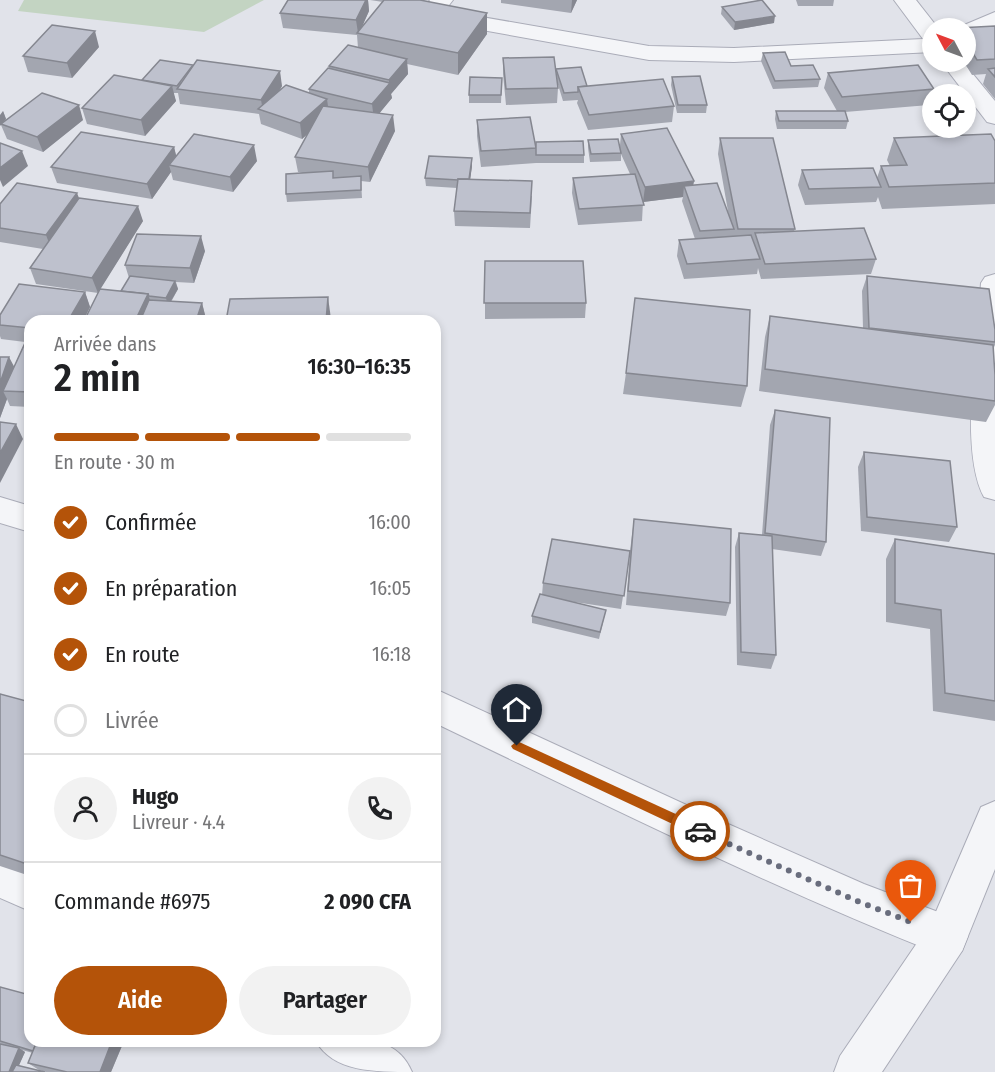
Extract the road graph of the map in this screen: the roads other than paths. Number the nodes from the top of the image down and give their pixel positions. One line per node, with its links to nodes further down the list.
1 (442, 0): 6 (street)
2 (905, 0): 4 (street)
3 (995, 19): 5 (street)
4 (922, 22)
5 (976, 28)
6 (922, 46)
7 (960, 72): 8 (street)
8 (995, 117)
9 (995, 283): 10 (street)
10 (995, 488)
11 (0, 510): 12 (street)
12 (24, 517)
13 (441, 708): 17 (street)
14 (995, 820): 17 (street)
15 (0, 878): 16 (street)
16 (24, 888)
17 (947, 936): 20 (street)
18 (348, 1047): 19 (street)
19 (390, 1072)
20 (856, 1072)

